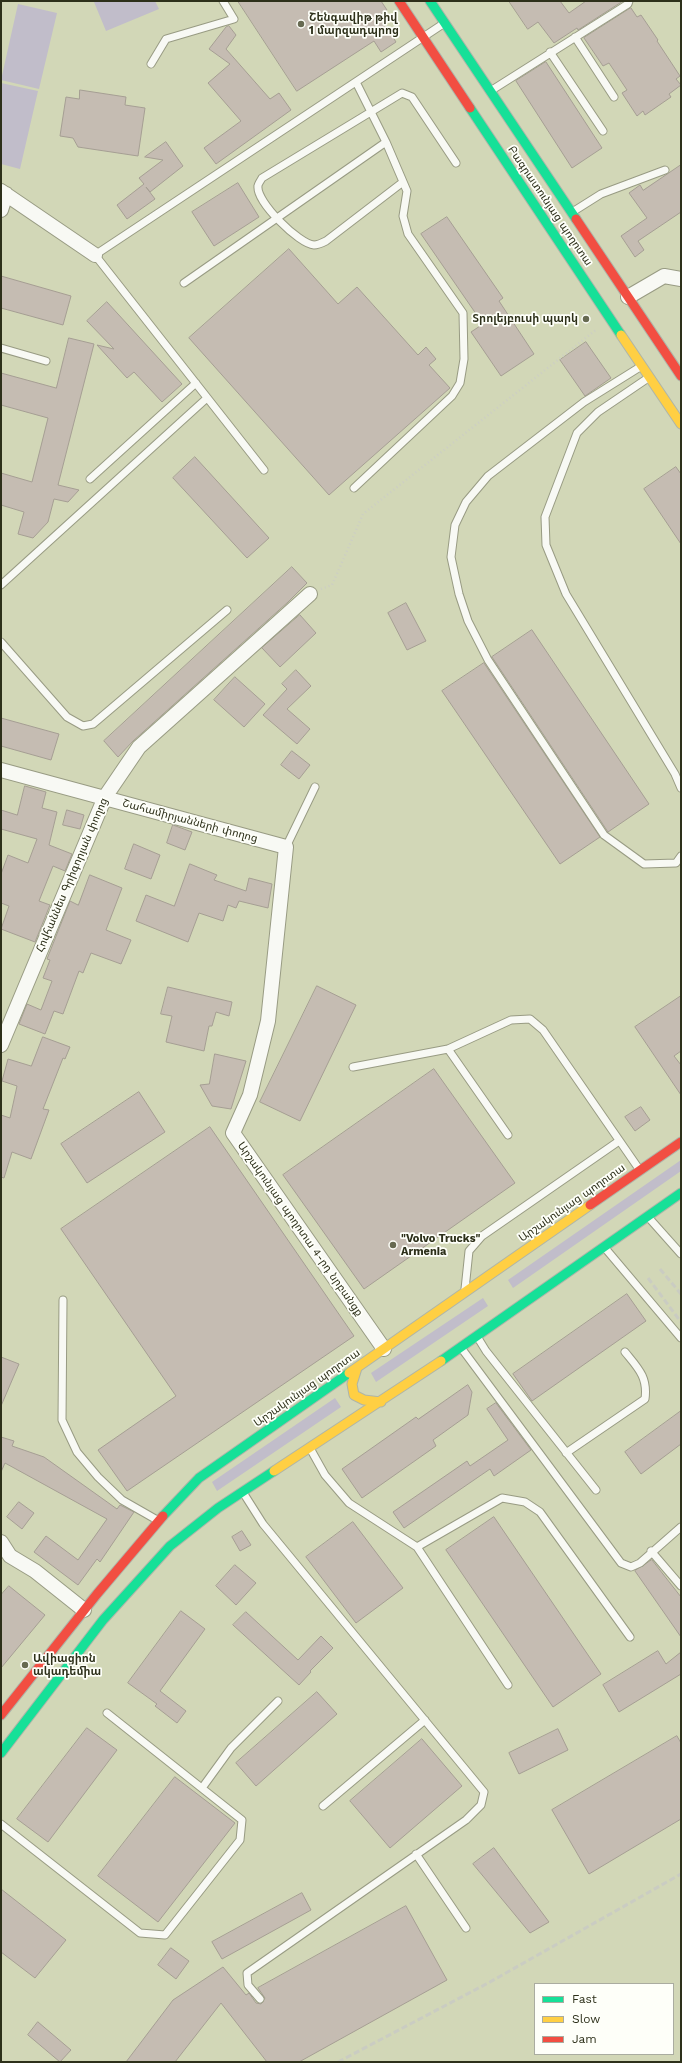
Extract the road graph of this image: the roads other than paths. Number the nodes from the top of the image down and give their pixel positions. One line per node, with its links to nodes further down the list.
1 (223, 1): 9 (lane)
2 (400, 1): 6 (main road, Բագրատունյաց պողոտա)
3 (430, 1): 5 (main road, Բագրատունյաց պողոտա)
4 (629, 1): 7 (lane)
5 (444, 23): 6 (lane); 11 (main road, Բագրատունյաց պողոտա)
6 (423, 37): 10 (lane); 29 (main road, Բագրատունյաց պողոտա)
7 (574, 37): 8 (lane); 12 (lane)
8 (550, 52): 11 (lane); 14 (lane)
9 (151, 64)
10 (356, 82): 13 (lane); 23 (lane)
11 (490, 91): 21 (main road, Բագրատունյաց պողոտա)
12 (614, 97)
13 (372, 111): 15 (lane); 16 (lane); 22 (lane)
14 (603, 131)
15 (386, 142): 18 (lane); 22 (lane)
16 (456, 163)
17 (665, 170): 21 (lane)
18 (403, 182): 22 (lane); 37 (lane)
19 (3, 192): 20 (street); 23 (street)
20 (1, 210)
21 (572, 212): 26 (main road, Բագրատունյաց պողոտա)
22 (276, 218): 25 (lane)
23 (95, 255): 32 (lane)
24 (681, 279): 26 (street)
25 (184, 283)
26 (628, 297): 30 (main road, Բագրատունյաց պողոտա)
27 (1, 348): 28 (lane)
28 (46, 361)
29 (642, 366): 31 (main road, Բագրատունյաց պողոտա); 47 (lane)
30 (681, 376)
31 (649, 377): 34 (main road, Բագրատունյաց պողոտա); 44 (lane)
32 (196, 384): 33 (lane); 36 (lane)
33 (207, 398): 35 (lane); 38 (lane)
34 (681, 424)
35 (264, 470)
36 (90, 479)
37 (354, 488)
38 (1, 585)
39 (310, 594): 45 (street, Հովհաննես Գրիգորյան փողոց)
40 (228, 610): 41 (lane)
41 (1, 642)
42 (1, 770): 45 (street, Շահամիրյանների փողոց)
43 (315, 787): 46 (lane)
44 (681, 788)
45 (104, 797): 46 (street, Շահամիրյանների փողոց); 48 (street, Հովհաննես Գրիգորյան փողոց)
46 (286, 847): 64 (street, Արշակունյաց պողոտա 4-րդ նրբանցք)
47 (681, 856)
48 (1, 1044)
49 (448, 1049): 50 (lane); 51 (lane); 52 (lane)
50 (353, 1067)
51 (508, 1135)
52 (619, 1141): 54 (lane); 59 (lane)
53 (681, 1142): 54 (main road, Արշակունյաց պողոտա)
54 (640, 1170): 59 (main road, Արշակունյաց պողոտա)
55 (681, 1193): 56 (main road)
56 (647, 1216): 57 (main road); 58 (lane)
57 (604, 1247): 61 (main road); 62 (lane)
58 (681, 1254)
59 (464, 1293): 64 (main road, Արշակունյաց պողոտա)
60 (63, 1300): 76 (lane)
61 (477, 1336): 63 (main road); 69 (lane)
62 (681, 1338)
63 (461, 1348): 67 (main road); 80 (lane)
64 (384, 1349): 66 (main road, Արշակունյաց պողոտա)
65 (625, 1352): 69 (lane)
66 (357, 1368): 67 (main road); 70 (main road, Արշակունյաց պողոտա)
67 (381, 1402): 68 (main road)
68 (310, 1448): 72 (main road); 79 (lane)
69 (566, 1453): 71 (lane)
70 (199, 1478): 73 (main road); 76 (main road, Արշակունյաց պողոտա)
71 (596, 1490)
72 (243, 1492): 75 (main road); 88 (lane)
73 (197, 1494)
74 (208, 1508): 75 (main road)
75 (218, 1508): 89 (main road)
76 (158, 1520): 82 (main road, Արշակունյաց պողոտա)
77 (681, 1527): 80 (lane)
78 (1, 1542): 82 (street)
79 (417, 1547): 83 (lane); 84 (lane)
80 (651, 1551): 81 (lane)
81 (681, 1586)
82 (84, 1610): 87 (main road, Արշակունյաց պողոտա)
83 (630, 1637)
84 (508, 1685)
85 (278, 1702): 90 (lane)
86 (107, 1713): 90 (lane)
87 (1, 1715)
88 (424, 1720): 91 (lane); 93 (lane)
89 (1, 1753)
90 (202, 1788): 92 (lane)
91 (324, 1806)
92 (1, 1824)
93 (416, 1854): 94 (lane); 95 (lane)
94 (466, 1928)
95 (260, 1999)

